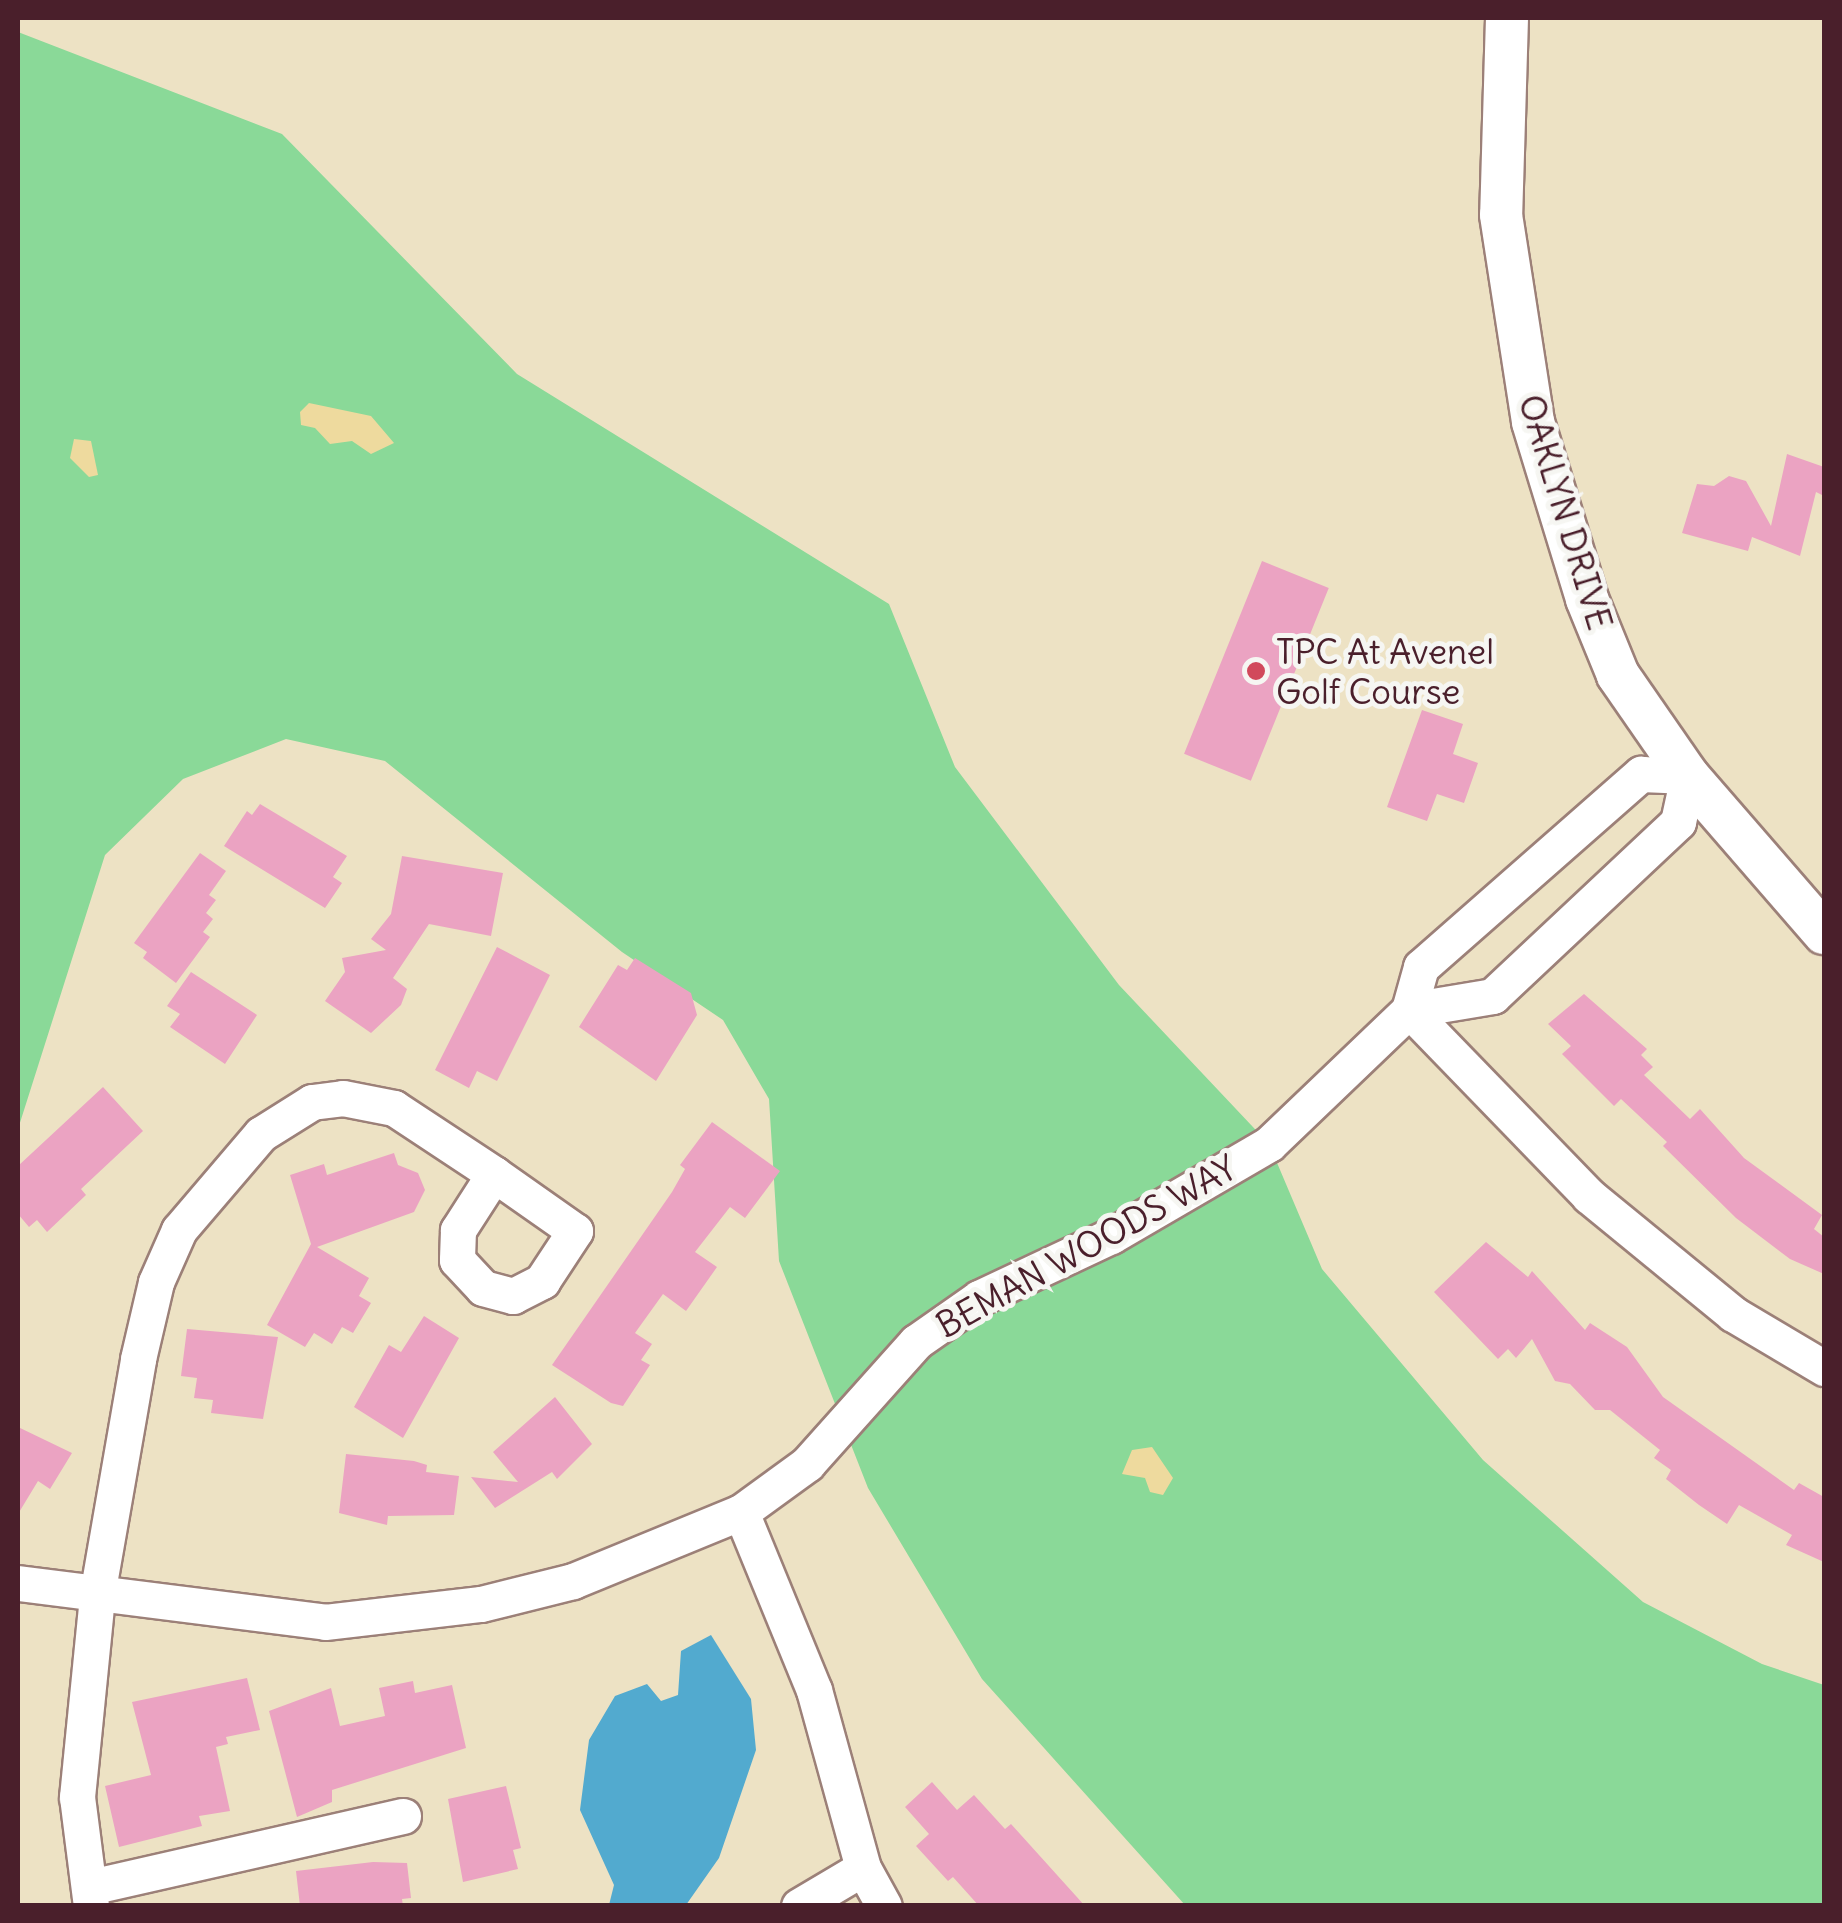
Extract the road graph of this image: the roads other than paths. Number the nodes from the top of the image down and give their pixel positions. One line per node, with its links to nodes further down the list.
1 (1507, 18): 2 (street, OAKLYN DRIVE)
2 (1688, 776): 3 (street, OAKLYN DRIVE); 4 (street, BEMAN WOODS WAY); 4 (street)
3 (1824, 933)
4 (1409, 1010): 6 (street); 7 (street, BEMAN WOODS WAY)
5 (494, 1174): 9 (street)
6 (1824, 1368)
7 (741, 1512): 9 (street, BEMAN WOODS WAY); 11 (street)
8 (18, 1583): 9 (street, BEMAN WOODS WAY)
9 (97, 1595): 12 (street)
10 (403, 1816): 12 (street)
11 (862, 1868): 13 (street); 14 (street)
12 (91, 1896)
13 (798, 1906)
14 (884, 1906)

